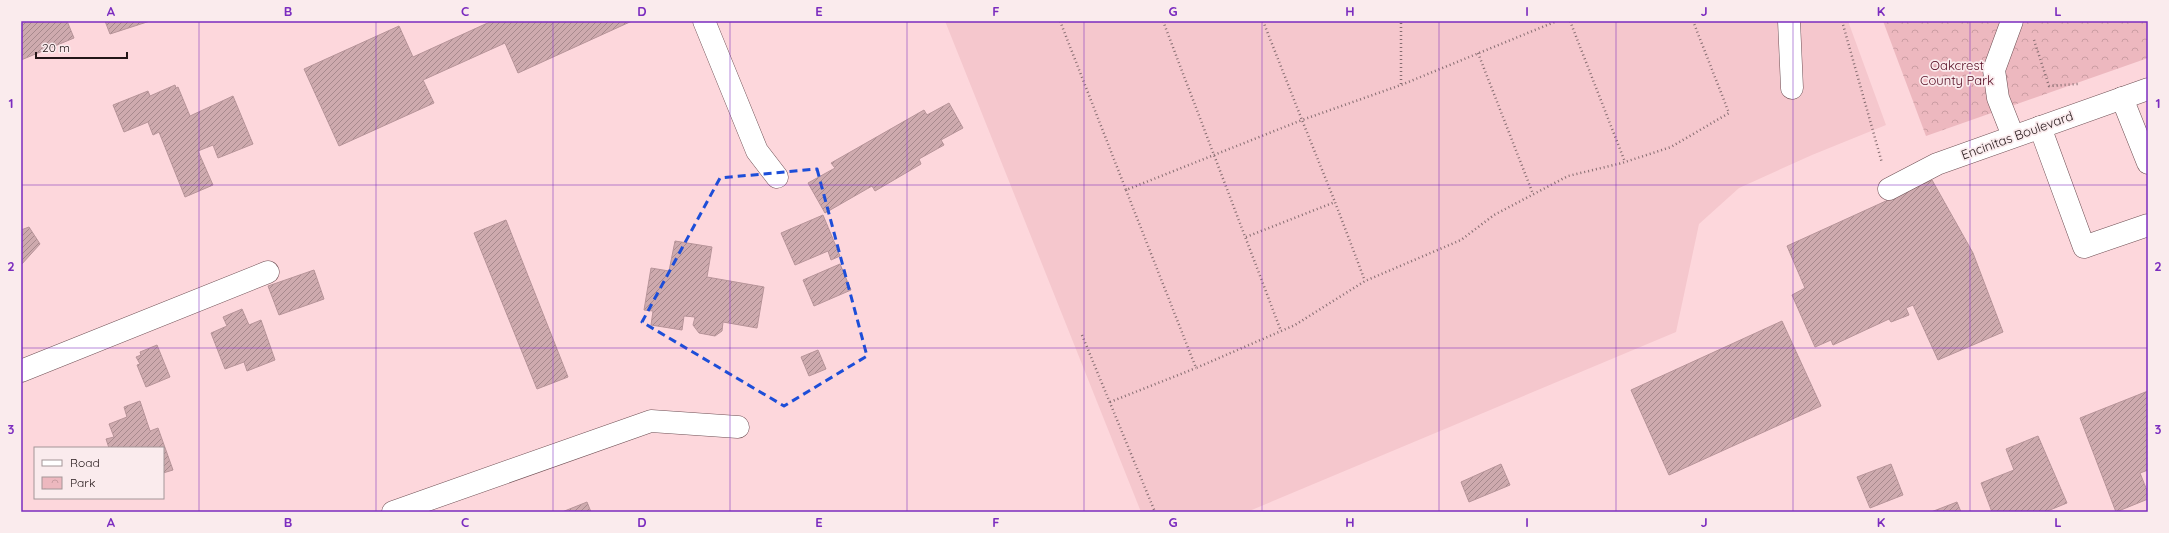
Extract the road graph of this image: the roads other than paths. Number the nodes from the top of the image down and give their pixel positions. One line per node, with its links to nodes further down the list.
1 (704, 21): 10 (street)
2 (1789, 21): 4 (street)
3 (2012, 21): 8 (street)
4 (1792, 88)
5 (2148, 89): 6 (street, Encinitas Boulevard)
6 (2122, 98): 7 (street, Encinitas Boulevard); 9 (street)
7 (2040, 127): 8 (street, Encinitas Boulevard); 12 (street)
8 (2013, 136): 11 (street, Encinitas Boulevard)
9 (2148, 163)
10 (777, 177)
11 (1889, 189)
12 (2148, 225)
13 (268, 272): 14 (street)
14 (21, 371)
15 (738, 427): 16 (street)
16 (394, 512)

